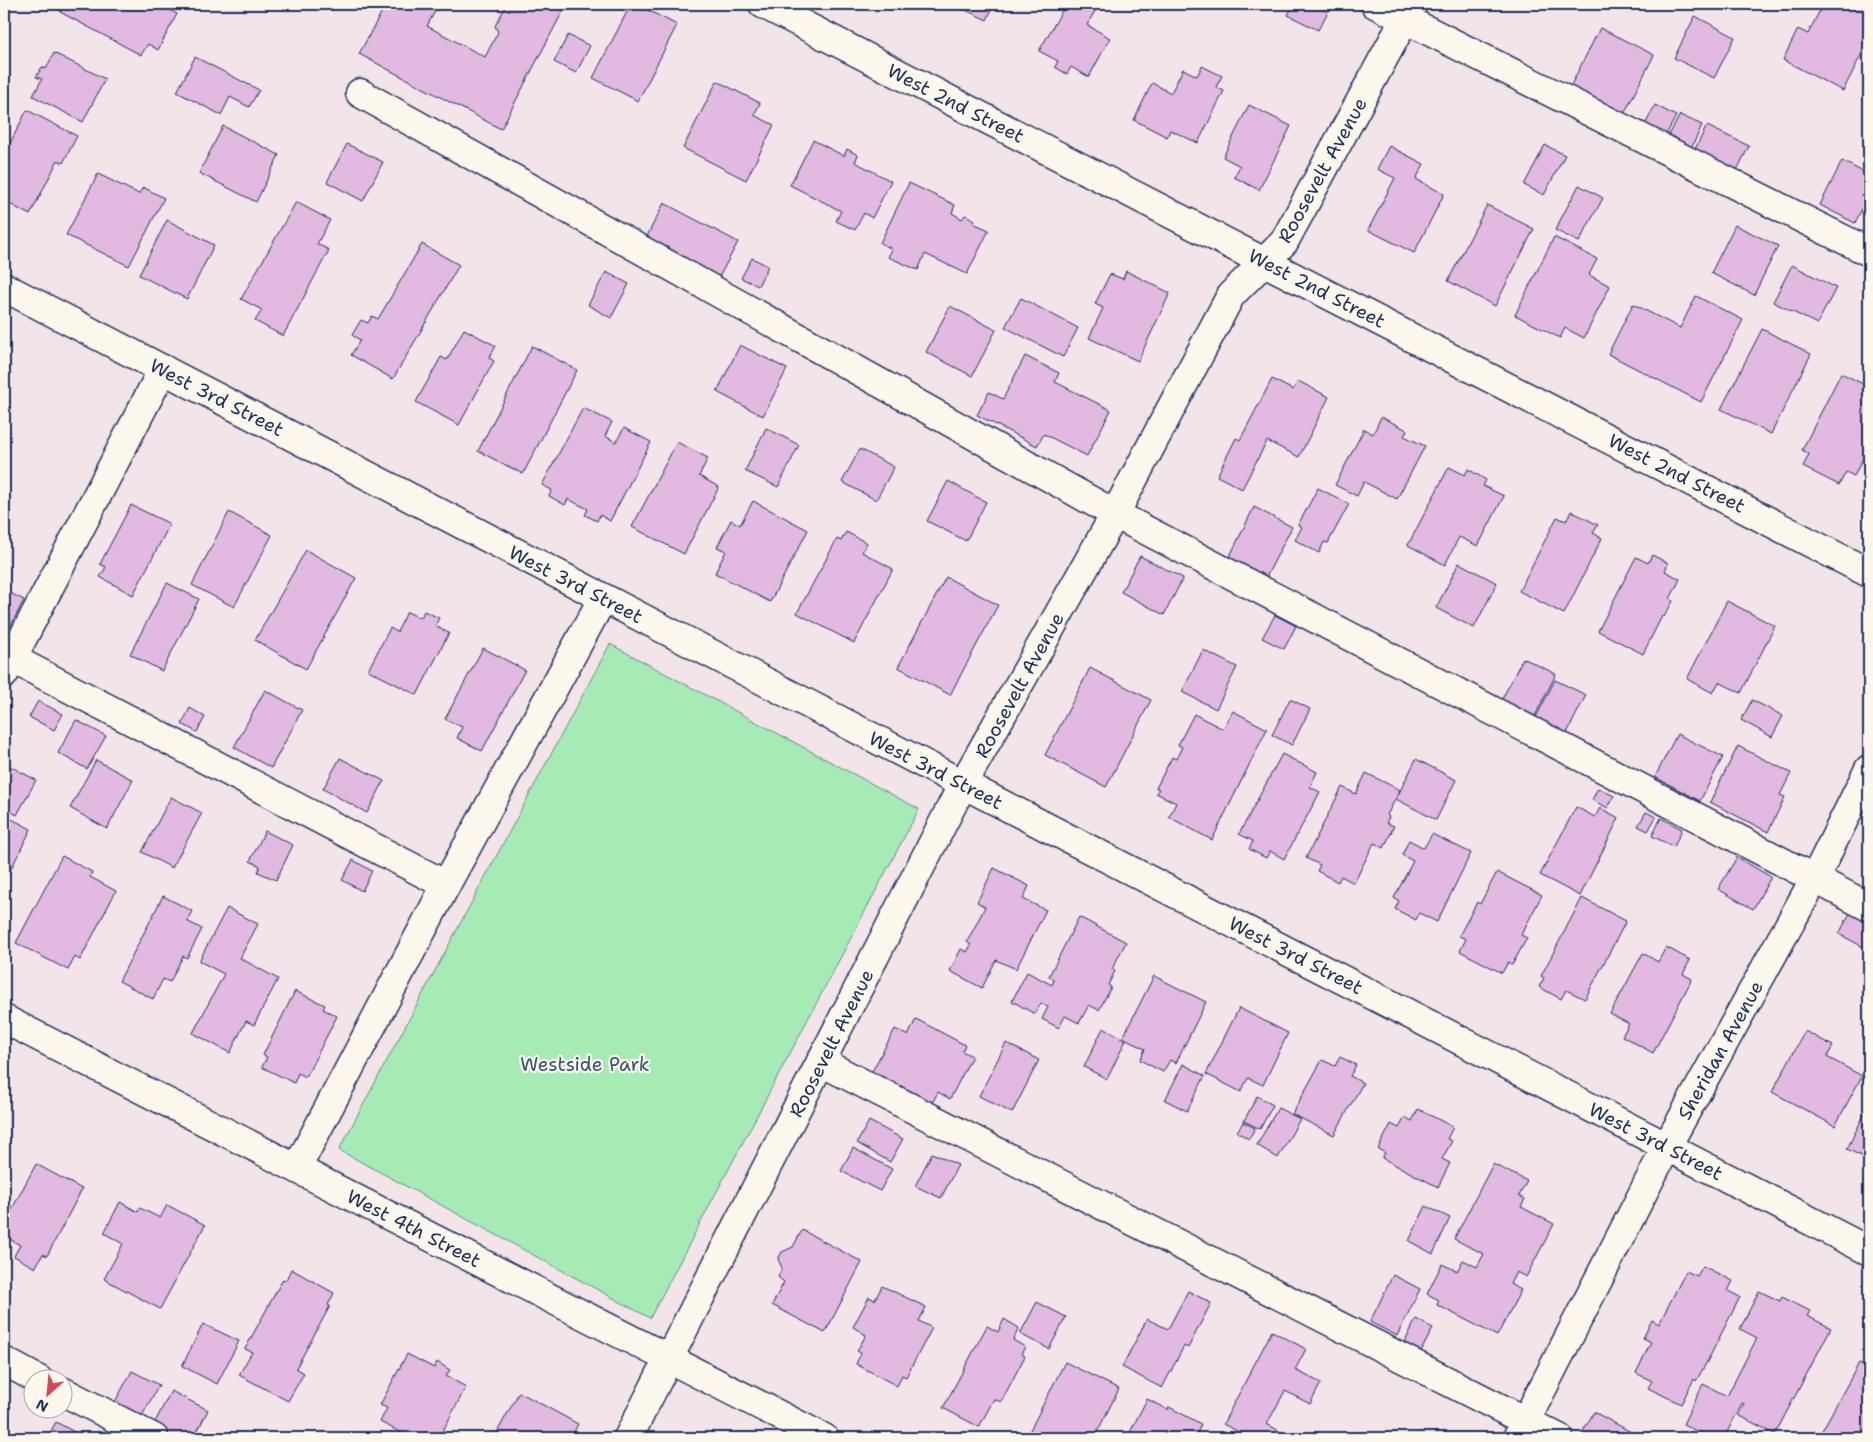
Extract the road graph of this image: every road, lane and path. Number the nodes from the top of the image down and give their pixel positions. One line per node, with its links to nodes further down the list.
1 (763, 4): 6 (street, West 2nd Street)
2 (1375, 4): 3 (street)
3 (1409, 11): 5 (street); 6 (street, Roosevelt Avenue)
4 (360, 93): 9 (street)
5 (1869, 252)
6 (1266, 261): 9 (street, Roosevelt Avenue); 10 (street, West 2nd Street)
7 (4, 287): 8 (street, West 3rd Street)
8 (163, 369): 11 (street, West 3rd Street); 12 (street)
9 (1115, 514): 14 (street, Roosevelt Avenue); 15 (street)
10 (1869, 573)
11 (603, 598): 14 (street, West 3rd Street); 16 (street)
12 (8, 667): 16 (street)
13 (1869, 769): 15 (street, Sheridan Avenue)
14 (964, 784): 19 (street, Roosevelt Avenue); 20 (street, West 3rd Street)
15 (1815, 878): 17 (street); 20 (street, Sheridan Avenue)
16 (446, 885): 21 (street)
17 (1869, 907)
18 (4, 1020): 21 (street, West 4th Street)
19 (821, 1062): 23 (street, Roosevelt Avenue); 27 (street)
20 (1667, 1146): 22 (street, West 3rd Street); 27 (street, Sheridan Avenue)
21 (297, 1168): 23 (street, West 4th Street)
22 (1869, 1251)
23 (669, 1358): 29 (street, Roosevelt Avenue); 30 (street, West 4th Street)
24 (4, 1361): 25 (street)
25 (22, 1370)
26 (72, 1396): 28 (street)
27 (1522, 1430): 31 (street)
28 (154, 1438)
29 (628, 1438)
30 (824, 1438)
31 (1559, 1438)

